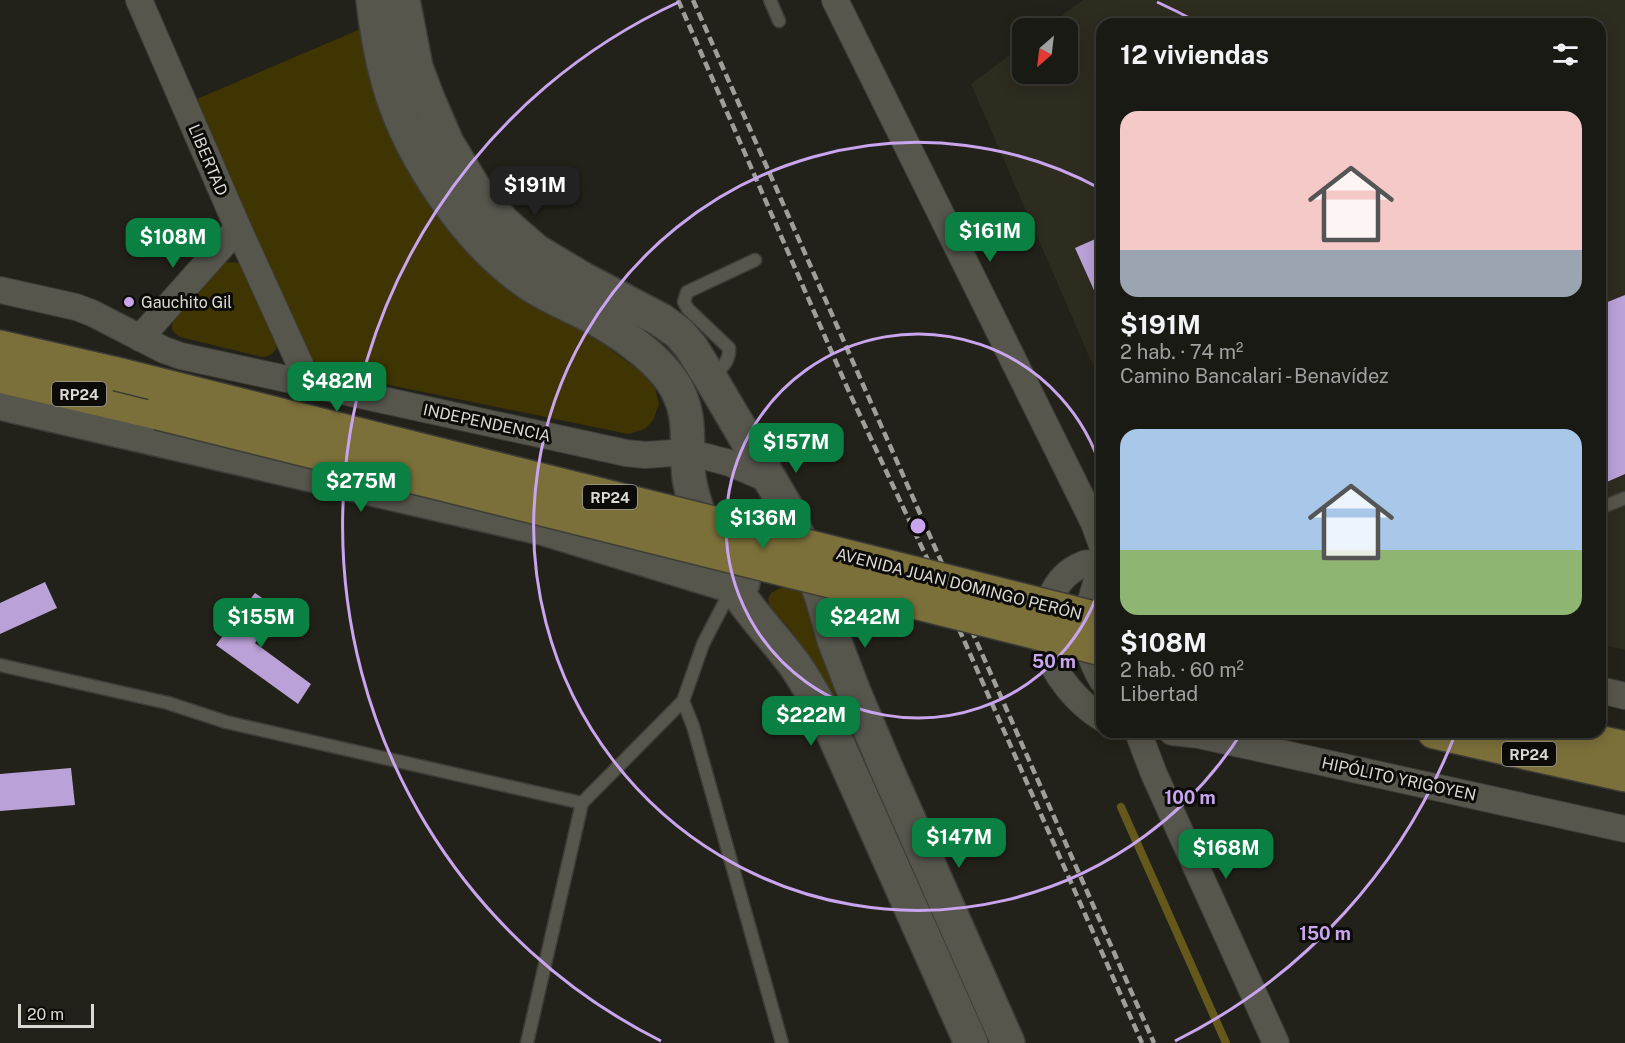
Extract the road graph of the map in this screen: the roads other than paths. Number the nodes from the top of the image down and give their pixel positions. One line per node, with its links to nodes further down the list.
1 (139, 0): 7 (street, LIBERTAD)
2 (373, 0): 16 (main road)
3 (403, 0): 13 (main road)
4 (770, 0): 6 (lane)
5 (835, 0): 20 (street)
6 (779, 21)
7 (238, 228): 10 (street); 14 (street, LIBERTAD)
8 (755, 260): 13 (lane)
9 (0, 290): 10 (street, INDEPENDENCIA)
10 (140, 338): 14 (street, INDEPENDENCIA)
11 (0, 347): 25 (main road, AVENIDA JUAN DOMINGO PERÓN / RP24, bridge)
12 (0, 376): 26 (main road, RP24, bridge)
13 (711, 378): 17 (main road)
14 (309, 384): 16 (street, INDEPENDENCIA)
15 (0, 403): 24 (main road)
16 (688, 452): 17 (street, INDEPENDENCIA); 24 (main road)
17 (770, 480): 21 (main road)
18 (1625, 498): 19 (lane)
19 (1606, 506)
20 (1096, 531)
21 (809, 562): 24 (main road); 44 (main road)
22 (1096, 564): 32 (street)
23 (1096, 582): 28 (street)
24 (732, 586): 31 (lane); 43 (main road)
25 (1096, 619)
26 (1096, 648)
27 (0, 665): 39 (lane)
28 (1096, 667)
29 (1606, 691): 30 (street)
30 (1625, 696)
31 (683, 701): 39 (lane); 42 (lane)
32 (1096, 714)
33 (1140, 738): 45 (street)
34 (1210, 738): 40 (street, HIPÓLITO YRIGOYEN)
35 (1461, 738): 38 (main road, RP24)
36 (1580, 738): 37 (main road, RP24)
37 (1625, 748)
38 (1625, 775)
39 (582, 802): 41 (lane)
40 (1625, 829)
41 (527, 1043)
42 (782, 1043)
43 (971, 1043)
44 (1008, 1043)
45 (1276, 1043)

